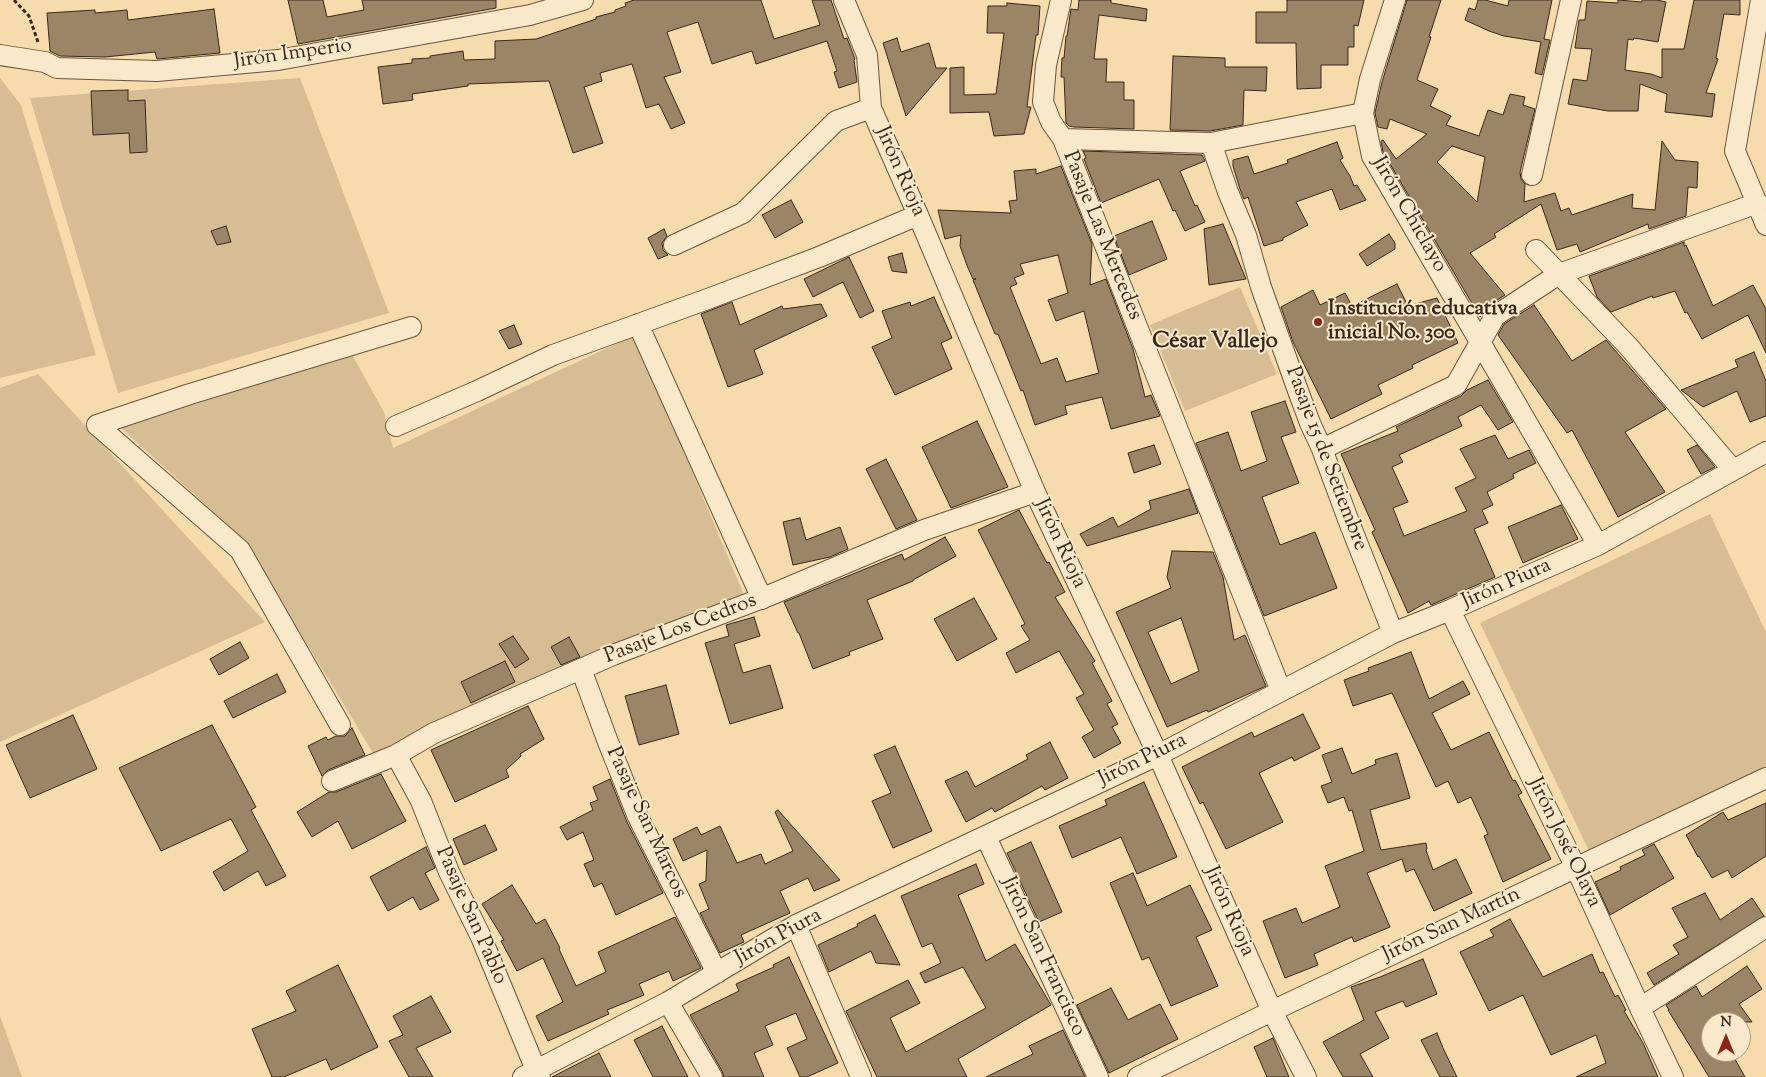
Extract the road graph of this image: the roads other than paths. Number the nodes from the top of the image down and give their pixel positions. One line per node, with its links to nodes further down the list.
1 (583, 0): 7 (street, Jirón Imperio)
2 (844, 0): 8 (street, Jirón Rioja)
3 (1061, 0): 10 (street, Pasaje Las Mercedes)
4 (1395, 0): 9 (street, Jirón Chiclayo)
5 (1570, 0): 12 (street)
6 (1761, 0): 13 (street)
7 (0, 56)
8 (871, 108): 14 (street, Jirón Rioja); 16 (street)
9 (1363, 113): 11 (street); 21 (street, Jirón Chiclayo)
10 (1063, 139): 11 (street); 32 (street, Pasaje Las Mercedes)
11 (1211, 143): 23 (street, Pasaje 15 de Setiembre)
12 (1532, 175)
13 (1758, 203): 15 (street); 18 (street)
14 (918, 214): 19 (street); 26 (street, Jirón Rioja)
15 (1766, 225)
16 (674, 245)
17 (1536, 250): 18 (street)
18 (1559, 274): 21 (street); 25 (street)
19 (638, 324): 22 (street); 28 (street)
20 (411, 327): 33 (street)
21 (1480, 342): 23 (street); 27 (street, Jirón Chiclayo)
22 (396, 426)
23 (1322, 449): 30 (street, Pasaje 15 de Setiembre)
24 (1766, 452): 25 (street, Jirón Piura)
25 (1733, 470): 27 (street, Jirón Piura)
26 (1035, 492): 28 (street, Pasaje Los Cedros); 35 (street, Jirón Rioja)
27 (1598, 545): 29 (street, Jirón Piura)
28 (762, 599): 31 (street, Pasaje Los Cedros)
29 (1450, 610): 30 (street, Jirón Piura); 39 (street, Jirón José Olaya)
30 (1393, 633): 32 (street, Jirón Piura)
31 (581, 669): 34 (street, Pasaje Los Cedros); 42 (street, Pasaje San Marcos)
32 (1281, 691): 35 (street, Jirón Piura)
33 (340, 724)
34 (396, 756): 37 (street, Pasaje Los Cedros); 46 (street, Pasaje San Pablo)
35 (1158, 756): 38 (street, Jirón Piura); 45 (street, Jirón Rioja)
36 (1766, 778): 39 (street, Jirón San Martín)
37 (332, 781)
38 (986, 837): 40 (street, Jirón Piura); 49 (street, Jirón San Francisco)
39 (1576, 868): 44 (street, Jirón José Olaya); 45 (street, Jirón San Martín)
40 (796, 925): 42 (street, Jirón Piura); 48 (street)
41 (1766, 927): 44 (street)
42 (718, 973): 43 (street, Jirón Piura)
43 (668, 1002): 46 (street, Jirón Piura); 47 (street)
44 (1640, 1008): 52 (street, Jirón José Olaya)
45 (1272, 1011): 50 (street, Jirón San Martín); 51 (street, Jirón Rioja)
46 (533, 1075)
47 (712, 1077)
48 (861, 1077)
49 (1098, 1077)
50 (1138, 1077)
51 (1306, 1077)
52 (1673, 1077)

